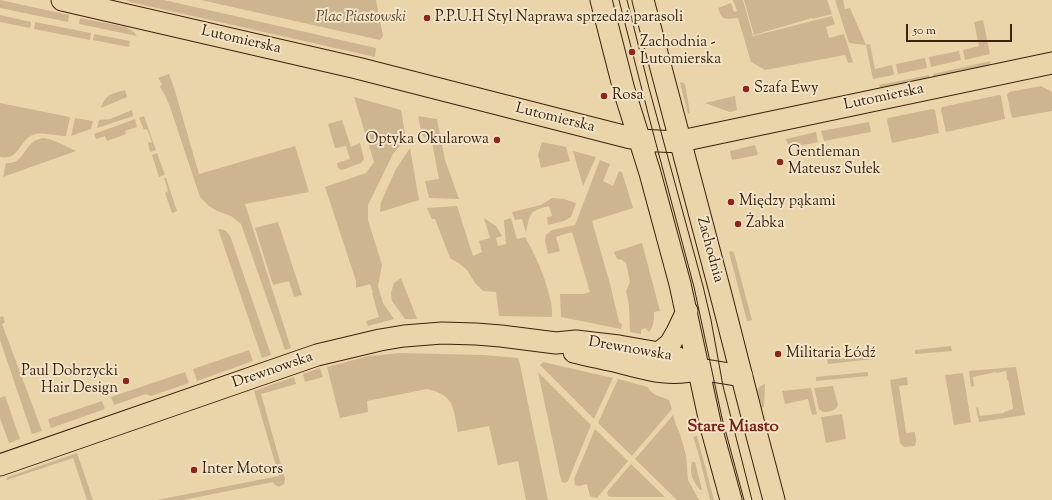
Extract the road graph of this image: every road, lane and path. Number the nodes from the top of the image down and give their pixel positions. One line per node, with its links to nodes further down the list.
1 (62, 0): 5 (main road, Lutomierska)
2 (601, 0): 5 (main road)
3 (644, 0): 6 (main road, Zachodnia)
4 (1052, 62): 6 (main road, Lutomierska)
5 (639, 140): 6 (main road, Lutomierska); 7 (main road)
6 (681, 140): 11 (main road, Zachodnia)
7 (686, 311): 9 (main road); 10 (main road)
8 (556, 343): 9 (main road, Drewnowska); 10 (main road, Drewnowska); 12 (main road, Drewnowska)
9 (659, 353): 10 (main road, Drewnowska)
10 (699, 369): 11 (main road); 13 (main road)
11 (742, 376): 14 (main road, Zachodnia)
12 (0, 465)
13 (731, 500)
14 (774, 500)

